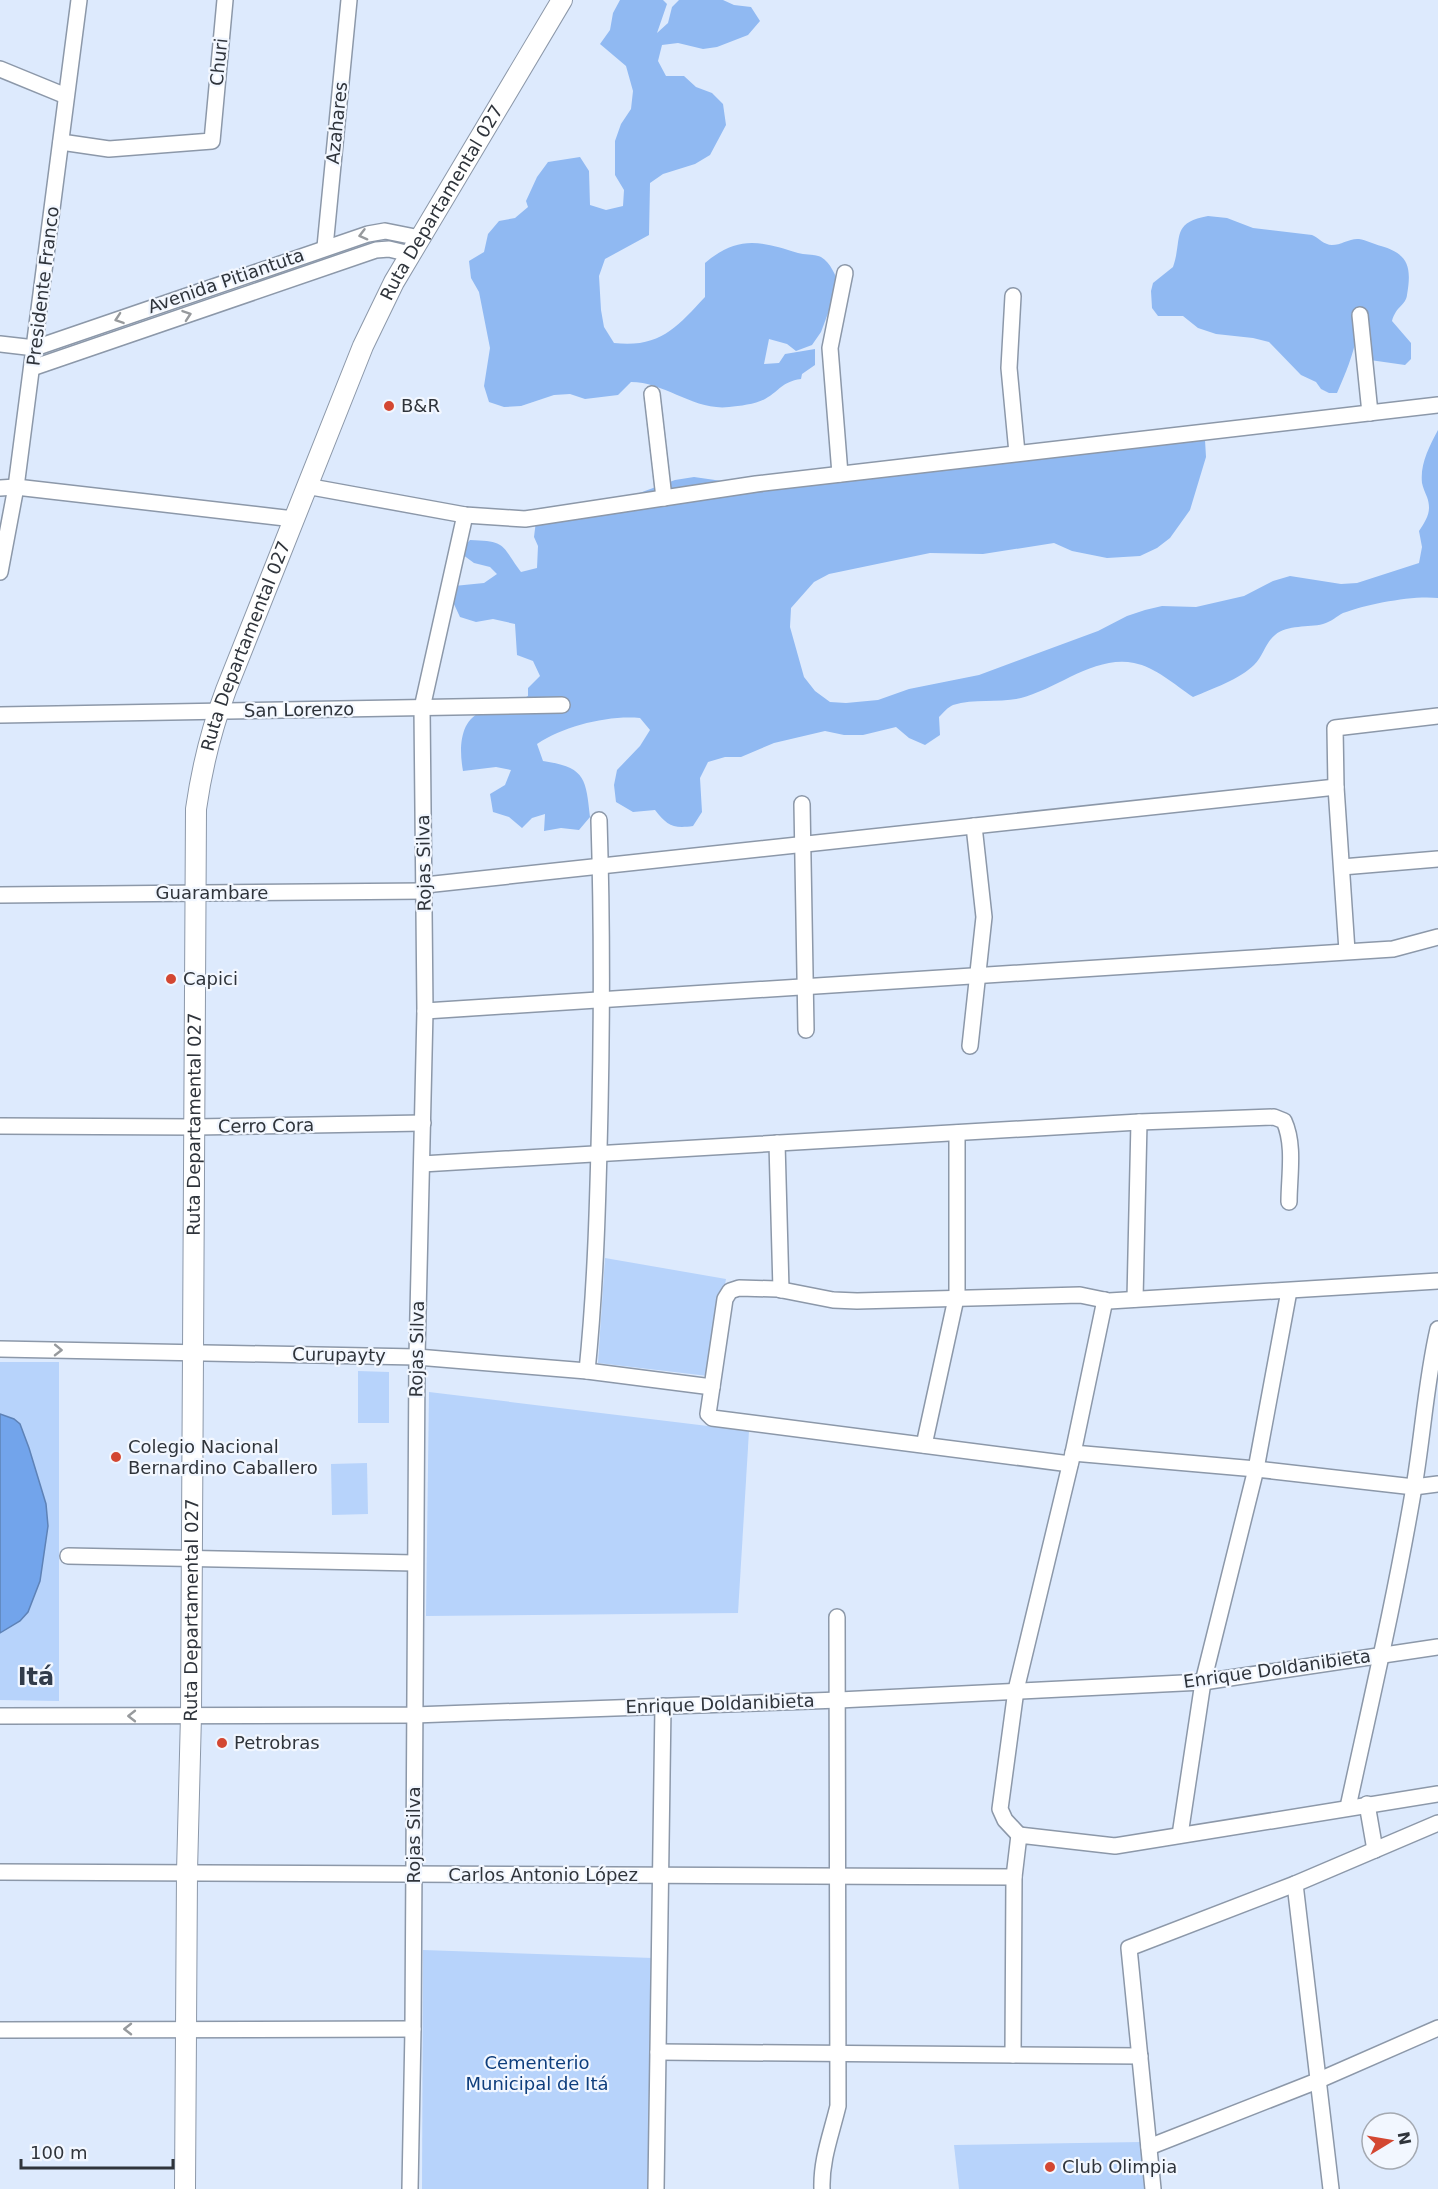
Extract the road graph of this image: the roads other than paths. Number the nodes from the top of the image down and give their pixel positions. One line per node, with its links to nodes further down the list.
1 (79, 0): 6 (street, Presidente Franco)
2 (225, 0): 7 (street, Churi)
3 (349, 0): 9 (street, Azahares)
4 (562, 0): 8 (main road, Ruta Departamental 027)
5 (0, 69): 6 (street)
6 (66, 96): 7 (street, Presidente Franco)
7 (61, 142): 14 (street, Presidente Franco)
8 (415, 246): 9 (street, Avenida Pitiantuta, one-way to 9); 15 (street, Avenida Pitiantuta, one-way to 8); 21 (main road, Ruta Departamental 027)
9 (326, 247): 14 (street, Avenida Pitiantuta, one-way to 14)
10 (845, 273): 20 (street)
11 (1013, 296): 19 (street)
12 (1360, 315): 18 (street)
13 (0, 344): 14 (street)
14 (35, 348): 15 (street, Presidente Franco)
15 (32, 368): 22 (street, Presidente Franco)
16 (652, 394): 24 (street)
17 (1438, 405): 18 (street)
18 (1370, 413): 19 (street)
19 (1017, 453): 20 (street)
20 (840, 474): 24 (street)
21 (306, 486): 25 (street); 26 (main road, Ruta Departamental 027)
22 (16, 487): 23 (street); 26 (street); 27 (street, Presidente Franco)
23 (0, 488)
24 (664, 498): 25 (street)
25 (465, 514): 29 (street, Rojas Silva)
26 (294, 519): 30 (main road, Ruta Departamental 027)
27 (0, 572)
28 (562, 705): 29 (street, San Lorenzo)
29 (422, 708): 30 (street, San Lorenzo); 41 (street, Rojas Silva)
30 (218, 711): 31 (street, San Lorenzo); 42 (main road, Ruta Departamental 027)
31 (0, 715)
32 (1438, 716): 33 (street)
33 (1336, 787): 36 (street, Guarambare); 40 (street)
34 (802, 804): 37 (street)
35 (599, 820): 39 (street)
36 (974, 826): 37 (street, Guarambare); 46 (street)
37 (803, 844): 39 (street, Guarambare); 47 (street)
38 (1438, 859): 40 (street)
39 (601, 866): 41 (street, Guarambare); 48 (street)
40 (1342, 867): 45 (street)
41 (425, 888): 42 (street, Guarambare); 49 (street, Rojas Silva)
42 (196, 893): 43 (street, Guarambare); 55 (main road, Ruta Departamental 027)
43 (0, 895)
44 (1438, 937): 45 (street)
45 (1347, 951): 46 (street)
46 (976, 975): 47 (street); 51 (street)
47 (805, 986): 48 (street); 50 (street)
48 (602, 998): 49 (street); 58 (street)
49 (425, 1011): 53 (street, Rojas Silva)
50 (806, 1030)
51 (970, 1046)
52 (1139, 1122): 56 (street); 60 (street); 65 (street)
53 (423, 1123): 55 (street, Cerro Cora); 59 (street, Rojas Silva)
54 (0, 1126): 55 (street, Cerro Cora)
55 (195, 1127): 69 (main road, Ruta Departamental 027)
56 (957, 1133): 57 (street); 64 (street)
57 (777, 1143): 58 (street); 62 (street)
58 (599, 1154): 59 (street); 71 (street)
59 (422, 1164): 70 (street, Rojas Silva)
60 (1289, 1202)
61 (1438, 1281): 63 (street)
62 (781, 1290): 64 (street); 72 (street)
63 (1289, 1291): 65 (street); 75 (street)
64 (956, 1298): 66 (street); 73 (street)
65 (1135, 1299): 66 (street)
66 (1105, 1300): 74 (street)
67 (1437, 1335): 77 (street)
68 (0, 1349): 69 (street, Curupayty, one-way to 69)
69 (193, 1352): 70 (street, Curupayty); 79 (main road, Ruta Departamental 027)
70 (417, 1357): 71 (street, Curupayty); 80 (street, Rojas Silva)
71 (587, 1371): 72 (street, Curupayty)
72 (712, 1387): 73 (street)
73 (924, 1445): 74 (street)
74 (1072, 1459): 75 (street); 85 (street)
75 (1256, 1469): 77 (street); 84 (street)
76 (1438, 1484): 77 (street)
77 (1414, 1486): 83 (street)
78 (68, 1556): 79 (street)
79 (192, 1559): 80 (street); 90 (main road, Ruta Departamental 027)
80 (415, 1563): 88 (street, Rojas Silva)
81 (837, 1617): 86 (street)
82 (1438, 1647): 83 (street, Enrique Doldanibieta)
83 (1381, 1654): 84 (street, Enrique Doldanibieta); 93 (street)
84 (1203, 1682): 85 (street, Enrique Doldanibieta); 96 (street)
85 (1016, 1690): 86 (street, Enrique Doldanibieta); 95 (street)
86 (838, 1700): 87 (street, Enrique Doldanibieta); 102 (street)
87 (663, 1706): 88 (street, Enrique Doldanibieta); 101 (street)
88 (414, 1715): 90 (street, Enrique Doldanibieta); 100 (street, Rojas Silva)
89 (0, 1716): 90 (street, Enrique Doldanibieta, one-way to 89)
90 (191, 1716): 99 (main road, Ruta Departamental 027)
91 (1438, 1794): 92 (street)
92 (1367, 1804): 93 (street); 97 (street)
93 (1348, 1807): 96 (street)
94 (1438, 1823): 97 (street)
95 (1019, 1835): 96 (street); 103 (street)
96 (1180, 1835)
97 (1375, 1850): 104 (street)
98 (0, 1872): 99 (street, Carlos Antonio López)
99 (188, 1872): 100 (street, Carlos Antonio López); 106 (main road, Ruta Departamental 027)
100 (414, 1874): 101 (street, Carlos Antonio López); 107 (street, Rojas Silva)
101 (660, 1875): 102 (street, Carlos Antonio López); 109 (street)
102 (838, 1876): 103 (street, Carlos Antonio López); 110 (street)
103 (1014, 1877): 111 (street)
104 (1295, 1884): 112 (street); 113 (street)
105 (1438, 2028): 113 (street)
106 (186, 2029): 107 (street); 108 (street, one-way to 108); 115 (main road, Ruta Departamental 027)
107 (413, 2029): 116 (street, Rojas Silva)
108 (0, 2030)
109 (658, 2052): 110 (street); 117 (street)
110 (838, 2053): 111 (street); 118 (street)
111 (1012, 2055): 112 (street)
112 (1140, 2056): 114 (street)
113 (1317, 2080): 114 (street); 120 (street)
114 (1149, 2147): 119 (street)
115 (185, 2189)
116 (410, 2189)
117 (656, 2189)
118 (822, 2189)
119 (1153, 2189)
120 (1330, 2189)

